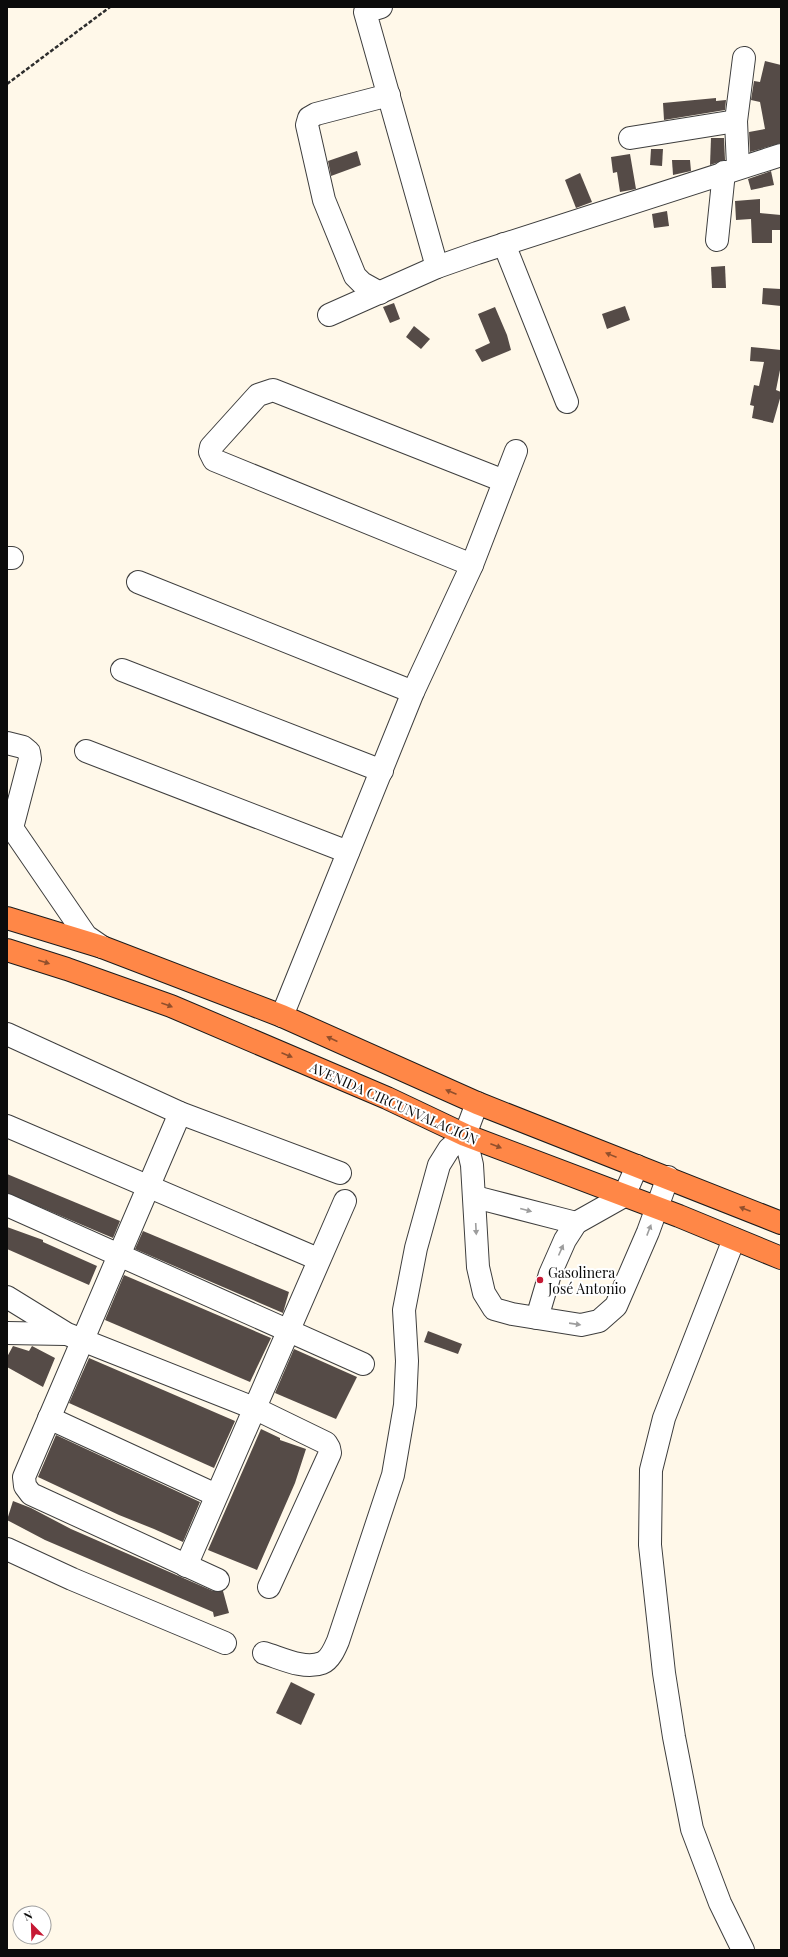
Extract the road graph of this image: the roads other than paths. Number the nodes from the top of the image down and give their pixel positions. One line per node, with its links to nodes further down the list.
1 (370, 9): 3 (street)
2 (744, 58): 4 (street)
3 (388, 94): 10 (street); 11 (street)
4 (736, 121): 5 (street); 7 (street)
5 (630, 138)
6 (781, 154): 7 (street)
7 (731, 169): 8 (street); 9 (street)
8 (717, 240)
9 (504, 244): 10 (street); 13 (street)
10 (437, 268): 11 (street)
11 (380, 293): 12 (street)
12 (329, 315)
13 (567, 402)
14 (516, 451): 15 (street)
15 (504, 481): 16 (street); 16 (street)
16 (472, 565): 19 (street)
17 (138, 582): 19 (street)
18 (122, 670): 22 (street)
19 (413, 692): 22 (street)
20 (7, 743): 23 (street)
21 (86, 751): 24 (street)
22 (382, 771): 24 (street)
23 (9, 827): 26 (street)
24 (348, 852): 28 (street)
25 (7, 918): 26 (highway)
26 (102, 947): 28 (highway)
27 (7, 950): 31 (highway, AVENIDA CIRCUNVALACIÓN, one-way to 31)
28 (282, 1016): 30 (highway, one-way to 28)
29 (7, 1034): 33 (street)
30 (402, 1071): 31 (highway); 32 (highway, one-way to 30)
31 (387, 1098): 36 (highway, AVENIDA CIRCUNVALACIÓN)
32 (477, 1103): 35 (highway); 36 (street)
33 (180, 1112): 39 (street); 41 (street)
34 (7, 1126): 41 (street)
35 (537, 1126): 37 (highway); 38 (highway, one-way to 35)
36 (465, 1135): 37 (highway, AVENIDA CIRCUNVALACIÓN, one-way to 37); 44 (street); 69 (street)
37 (523, 1157): 43 (highway, AVENIDA CIRCUNVALACIÓN)
38 (637, 1166): 40 (highway); 43 (street)
39 (340, 1174)
40 (668, 1178): 42 (highway); 47 (street)
41 (147, 1186): 52 (street); 54 (street)
42 (691, 1188): 48 (highway); 50 (highway, one-way to 42)
43 (624, 1196): 47 (highway, AVENIDA CIRCUNVALACIÓN); 49 (street)
44 (475, 1197): 49 (street, one-way to 49); 56 (street, one-way to 56)
45 (345, 1201): 54 (street)
46 (7, 1205): 52 (street)
47 (657, 1208): 48 (highway, AVENIDA CIRCUNVALACIÓN); 56 (street, one-way to 47)
48 (679, 1216): 51 (highway, AVENIDA CIRCUNVALACIÓN)
49 (576, 1223): 56 (street, one-way to 49)
50 (781, 1223)
51 (734, 1239): 53 (highway, AVENIDA CIRCUNVALACIÓN); 70 (street)
52 (118, 1254): 57 (street); 59 (street)
53 (781, 1258)
54 (318, 1259): 57 (street)
55 (7, 1297): 59 (street)
56 (537, 1318)
57 (288, 1331): 60 (street); 61 (street)
58 (7, 1333): 59 (street)
59 (74, 1337): 61 (street); 62 (street)
60 (363, 1364)
61 (254, 1408): 63 (street); 67 (street)
62 (49, 1418): 63 (street); 65 (street)
63 (216, 1495): 65 (street)
64 (7, 1549): 68 (street)
65 (186, 1566): 66 (street)
66 (218, 1580)
67 (269, 1587)
68 (225, 1643)
69 (264, 1653)
70 (743, 1950)

